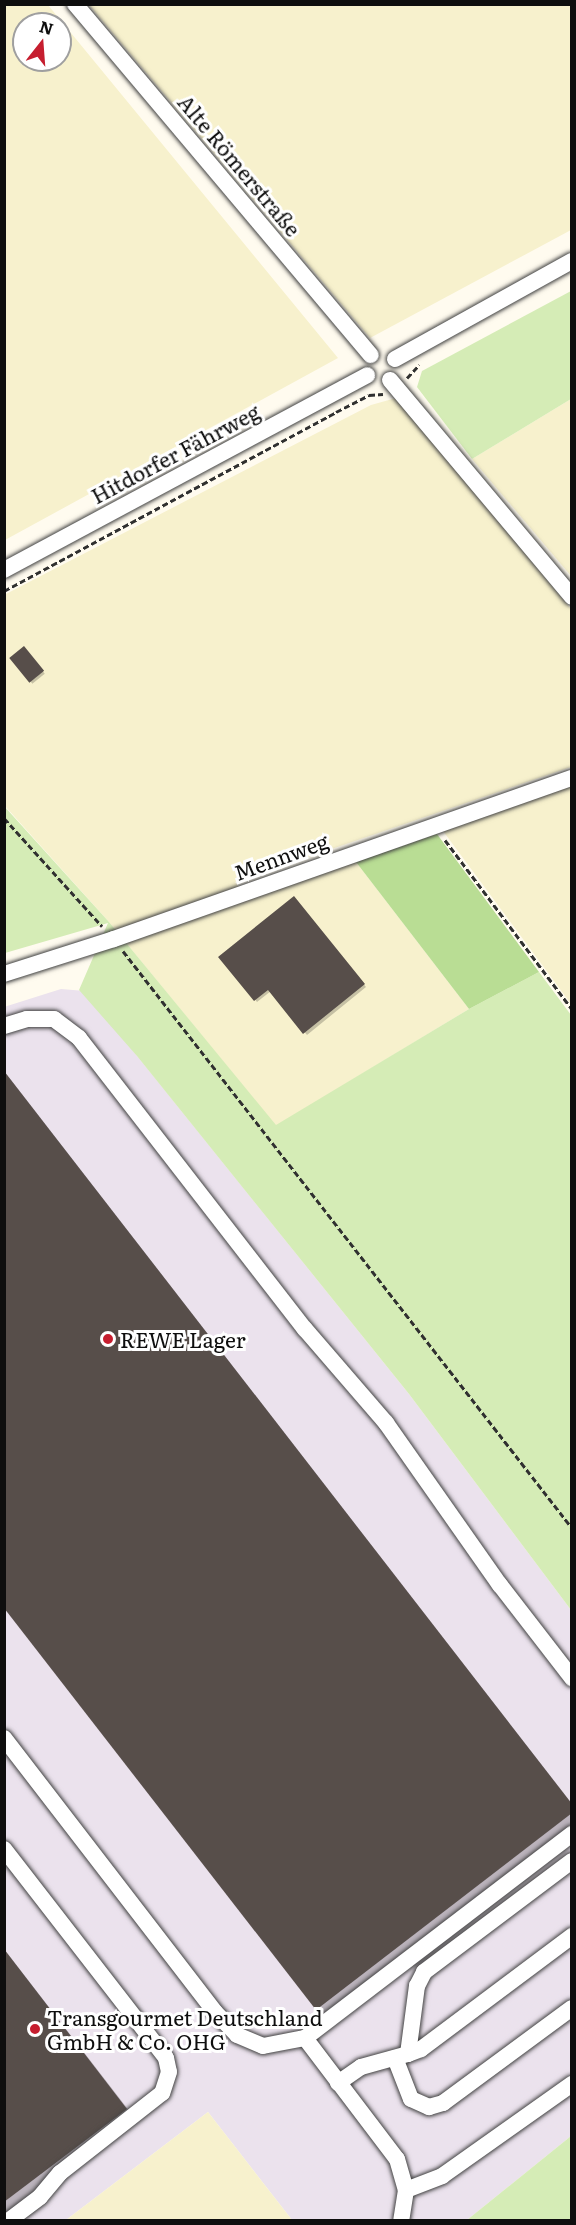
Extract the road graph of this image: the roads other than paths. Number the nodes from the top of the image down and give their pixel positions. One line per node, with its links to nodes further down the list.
1 (75, 4): 3 (street, Alte Römerstraße)
2 (572, 261): 4 (street)
3 (371, 355): 4 (street); 5 (street)
4 (394, 359): 6 (street)
5 (367, 375): 6 (street); 7 (street, Hitdorfer Fährweg)
6 (395, 385): 8 (street)
7 (4, 570)
8 (572, 597)
9 (572, 778): 10 (street, Mennweg)
10 (4, 974)
11 (4, 1026): 12 (street)
12 (572, 1678)
13 (4, 1738): 19 (street)
14 (572, 1834): 19 (street)
15 (4, 1849): 24 (street)
16 (572, 1861): 20 (street)
17 (572, 1936): 20 (street)
18 (572, 2008): 20 (street)
19 (305, 2038): 21 (street)
20 (401, 2056): 21 (street)
21 (338, 2083): 23 (street)
22 (572, 2084): 23 (street)
23 (406, 2190): 25 (street)
24 (10, 2220)
25 (401, 2220)

